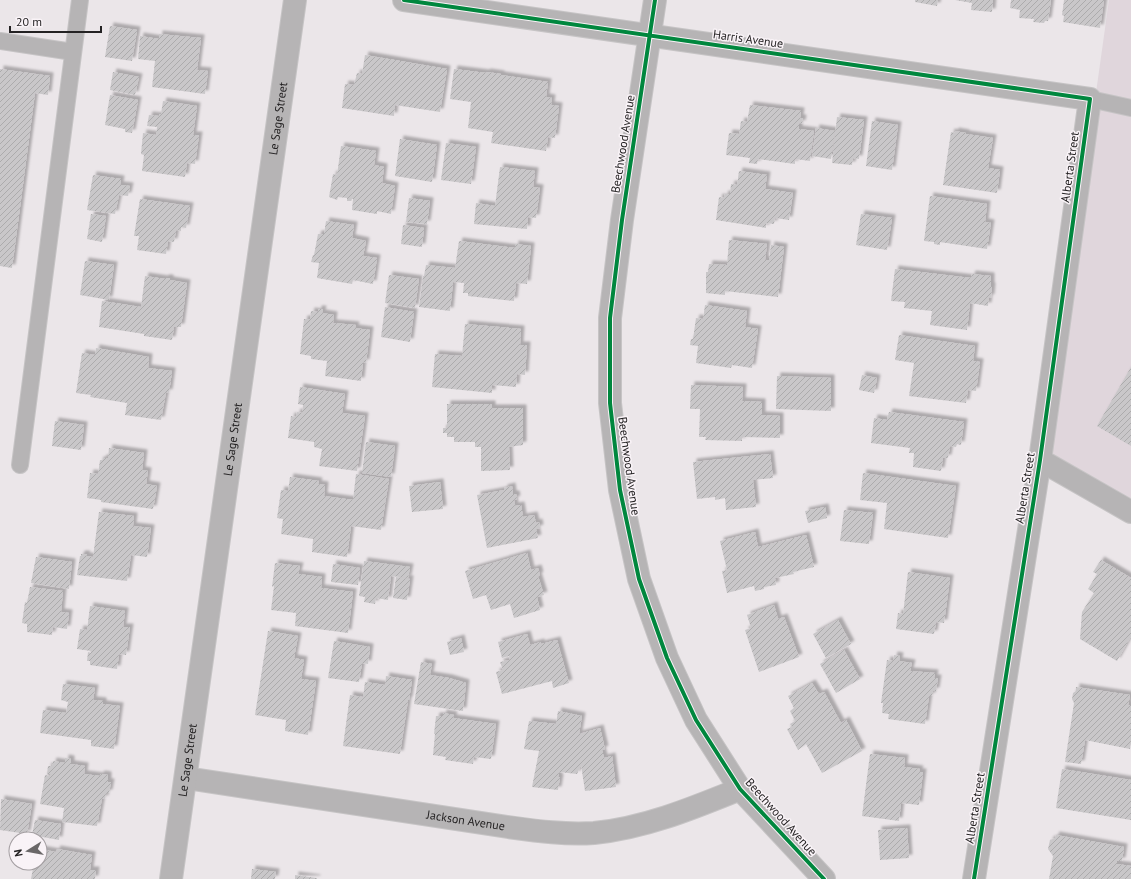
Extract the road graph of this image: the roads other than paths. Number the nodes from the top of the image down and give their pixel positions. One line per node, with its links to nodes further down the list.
1 (80, 0): 7 (lane)
2 (295, 0): 13 (street, Le Sage Street)
3 (404, 0): 5 (street, Harris Avenue)
4 (655, 0): 5 (street, Beechwood Avenue)
5 (650, 35): 8 (street, Harris Avenue); 14 (street, Beechwood Avenue)
6 (0, 41): 7 (lane)
7 (73, 52): 11 (lane)
8 (1090, 99): 9 (lane); 10 (street, Alberta Street)
9 (1131, 108)
10 (1040, 460): 12 (street); 17 (street, Alberta Street)
11 (20, 464)
12 (1131, 512)
13 (186, 778): 14 (street, Jackson Avenue); 15 (street, Le Sage Street)
14 (740, 789): 16 (street, Beechwood Avenue)
15 (171, 879)
16 (824, 879)
17 (974, 879)

